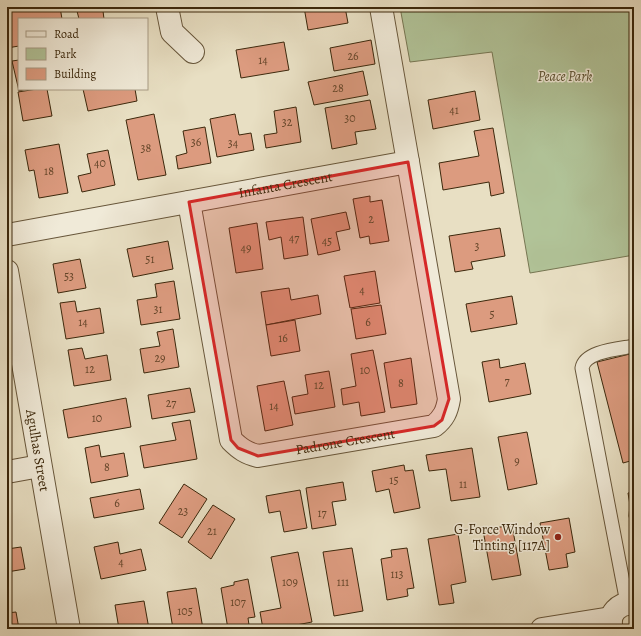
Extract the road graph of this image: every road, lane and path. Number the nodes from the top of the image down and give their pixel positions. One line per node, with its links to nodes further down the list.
1 (167, 7): 3 (street)
2 (381, 7): 4 (street)
3 (193, 52)
4 (408, 162): 5 (street, Infanta Crescent); 5 (street, Padrone Crescent)
5 (189, 202): 6 (street, Infanta Crescent)
6 (7, 235)
7 (7, 271): 9 (street, Agulhas Street)
8 (634, 346): 11 (lane)
9 (40, 466): 10 (street); 13 (street, Agulhas Street)
10 (7, 472)
11 (631, 604): 12 (street)
12 (612, 624): 14 (street)
13 (68, 629)
14 (542, 629)

